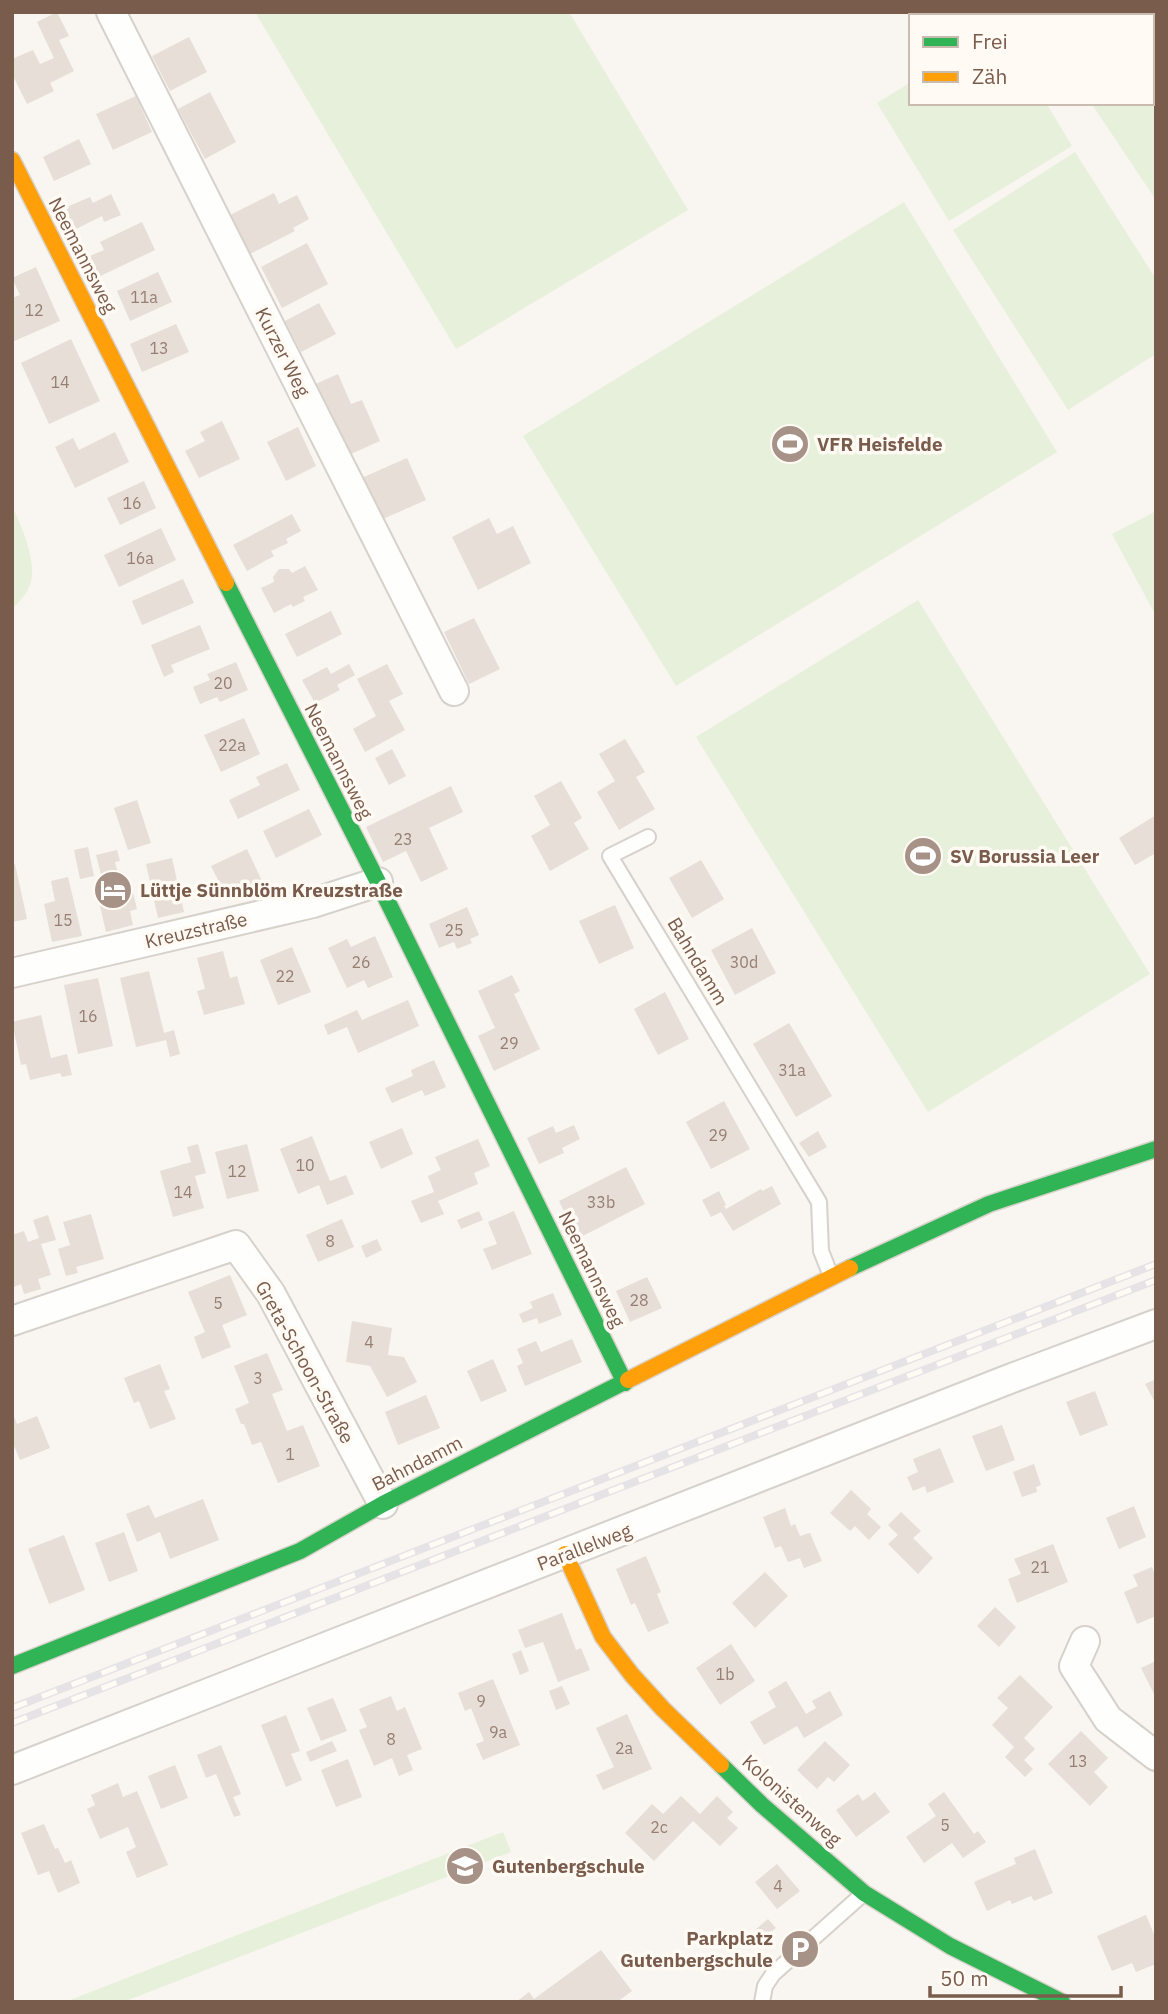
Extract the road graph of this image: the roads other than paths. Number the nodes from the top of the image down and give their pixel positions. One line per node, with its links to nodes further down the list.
1 (111, 12): 3 (street, Kurzer Weg)
2 (12, 160): 5 (street, Neemannsweg)
3 (454, 691)
4 (648, 837): 8 (lane, Bahndamm)
5 (378, 882): 6 (street, Kreuzstraße); 11 (street, Neemannsweg)
6 (12, 973)
7 (1156, 1149): 8 (street, Bahndamm)
8 (831, 1277): 11 (street, Bahndamm)
9 (12, 1321): 12 (street, Greta-Schoon-Straße)
10 (1156, 1324): 13 (street, Parallelweg)
11 (625, 1382): 12 (street, Bahndamm)
12 (383, 1504): 15 (street, Bahndamm)
13 (565, 1554): 17 (street, Parallelweg); 18 (street, Kolonistenweg)
14 (1085, 1642): 16 (street)
15 (12, 1666)
16 (1156, 1756)
17 (12, 1770)
18 (864, 1893): 19 (street, Kolonistenweg); 20 (lane)
19 (1052, 2000)
20 (762, 2002)

